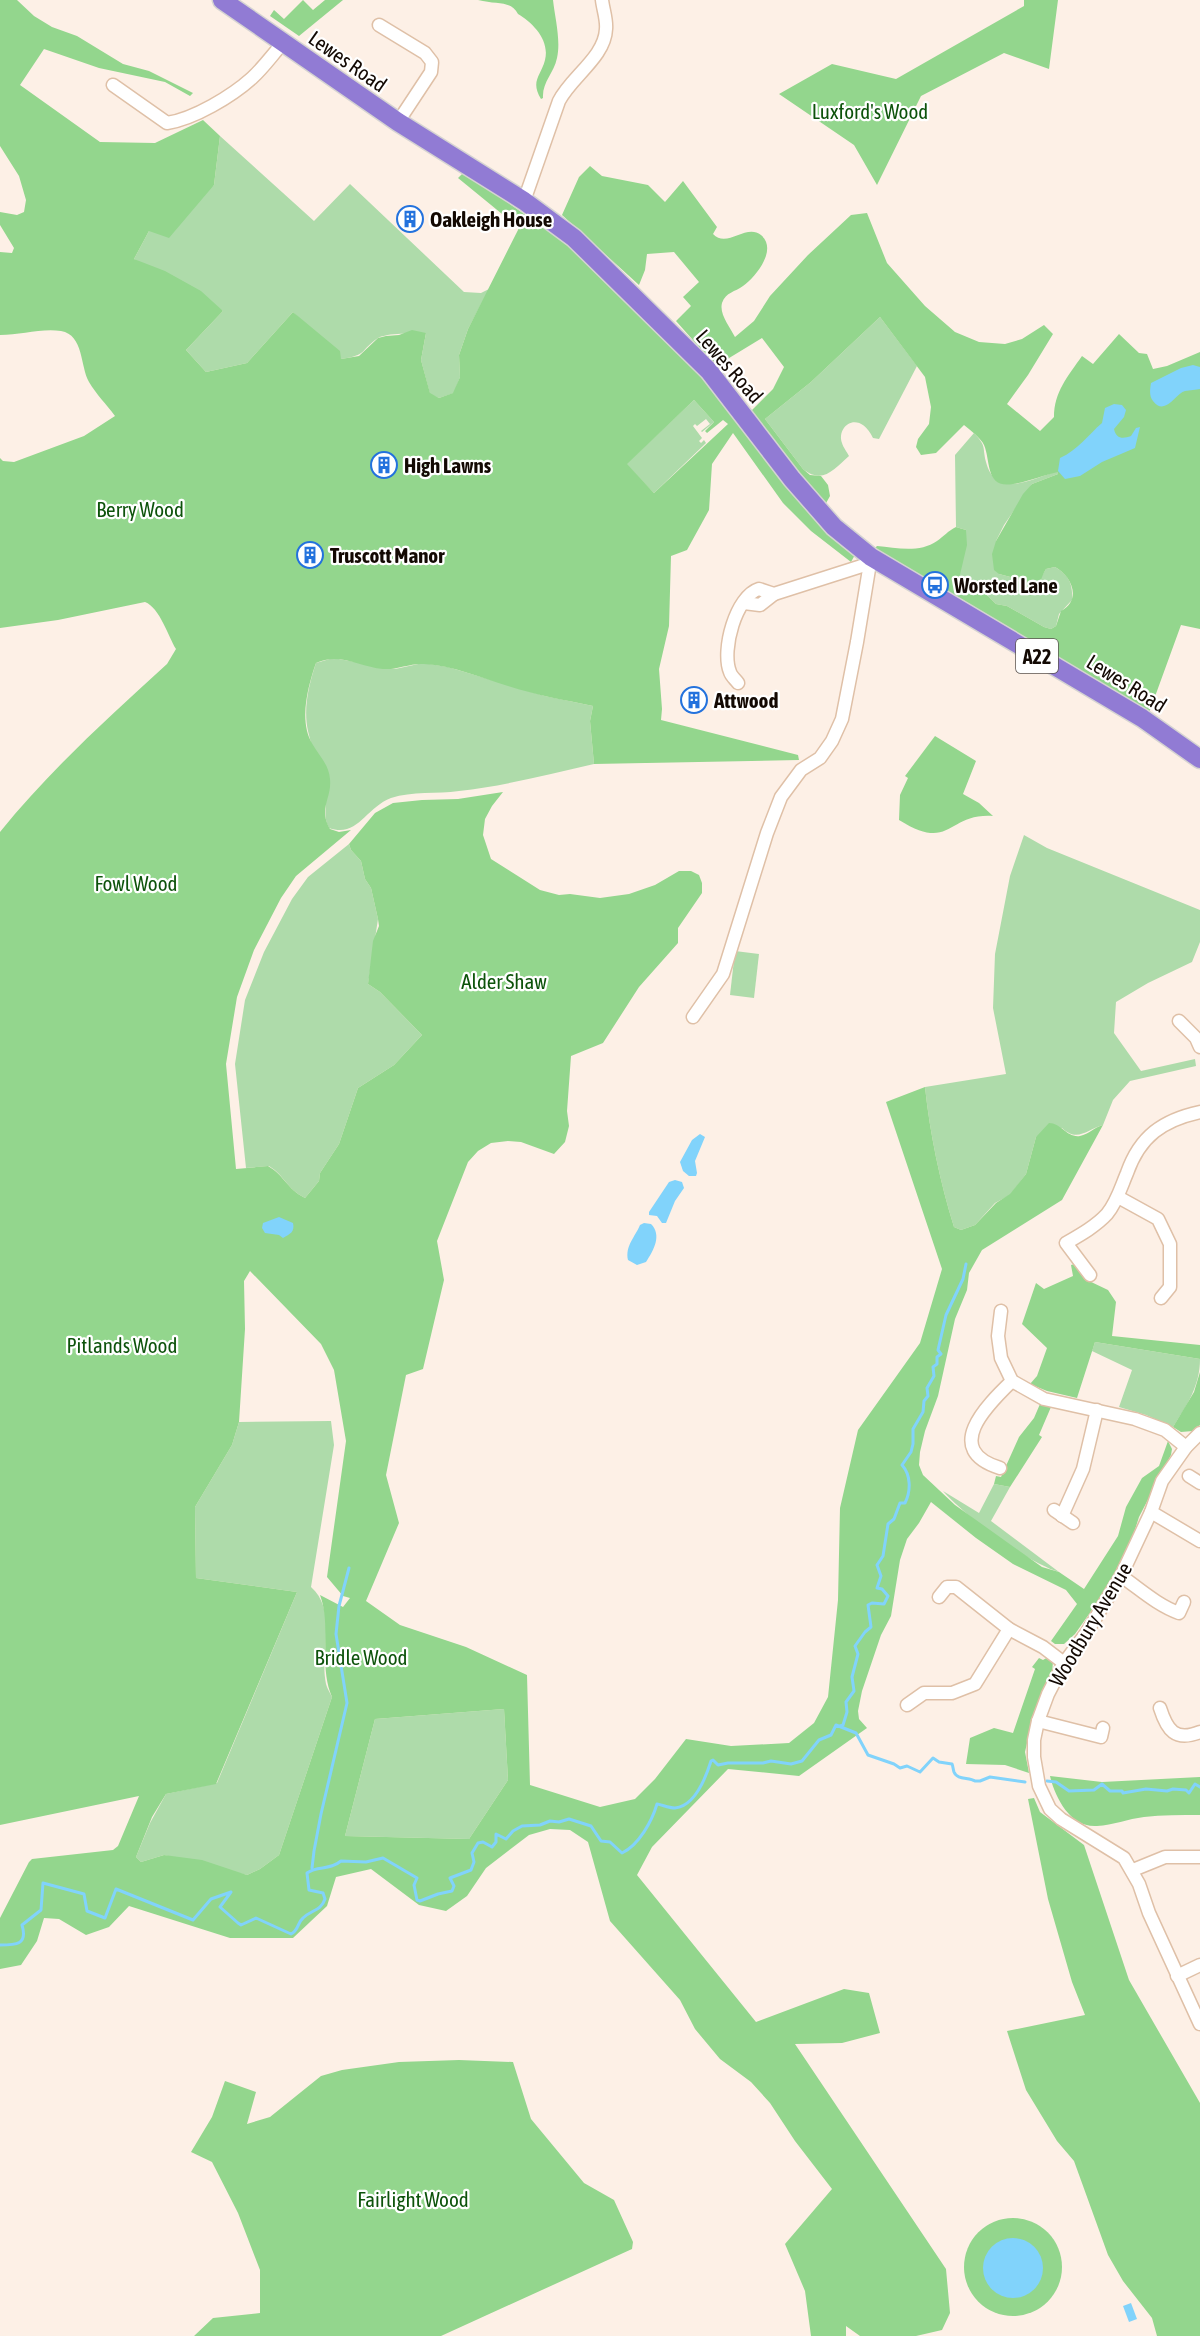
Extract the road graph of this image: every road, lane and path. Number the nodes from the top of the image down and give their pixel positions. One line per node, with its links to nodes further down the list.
1 (222, 0): 4 (highway, Lewes Road / A22)
2 (602, 0): 7 (street)
3 (379, 25): 6 (street)
4 (283, 43): 5 (street); 6 (highway, Lewes Road / A22)
5 (113, 85)
6 (398, 122): 7 (highway, Lewes Road / A22)
7 (524, 201): 8 (highway, Lewes Road / A22)
8 (869, 560): 9 (street); 10 (highway, Lewes Road / A22); 11 (street)
9 (738, 683)
10 (1200, 759)
11 (693, 1017)
12 (1179, 1021): 13 (street)
13 (1200, 1047)
14 (1200, 1112): 15 (street)
15 (1118, 1197): 16 (street); 17 (street)
16 (1090, 1275)
17 (1161, 1298)
18 (1001, 1311): 19 (street)
19 (1012, 1381): 20 (street); 23 (street)
20 (1097, 1410): 22 (street); 27 (street)
21 (1200, 1433): 22 (street, Woodbury Avenue)
22 (1186, 1447): 26 (street, Woodbury Avenue)
23 (1000, 1468)
24 (1189, 1476): 25 (street)
25 (1200, 1483)
26 (1151, 1512): 28 (street); 29 (street, Woodbury Avenue)
27 (1063, 1516)
28 (1200, 1540)
29 (1121, 1576): 31 (street); 33 (street, Woodbury Avenue)
30 (939, 1597): 32 (street)
31 (1184, 1602)
32 (1009, 1629): 33 (street); 34 (street)
33 (1064, 1663): 36 (street, Woodbury Avenue)
34 (907, 1704)
35 (1160, 1708): 38 (street)
36 (1038, 1721): 37 (street); 40 (street, Woodbury Avenue)
37 (1103, 1728)
38 (1200, 1732)
39 (1200, 1857): 40 (street)
40 (1133, 1870): 42 (street, Woodbury Avenue)
41 (1200, 1965): 42 (street)
42 (1177, 1976): 43 (street, Woodbury Avenue)
43 (1200, 2024)

